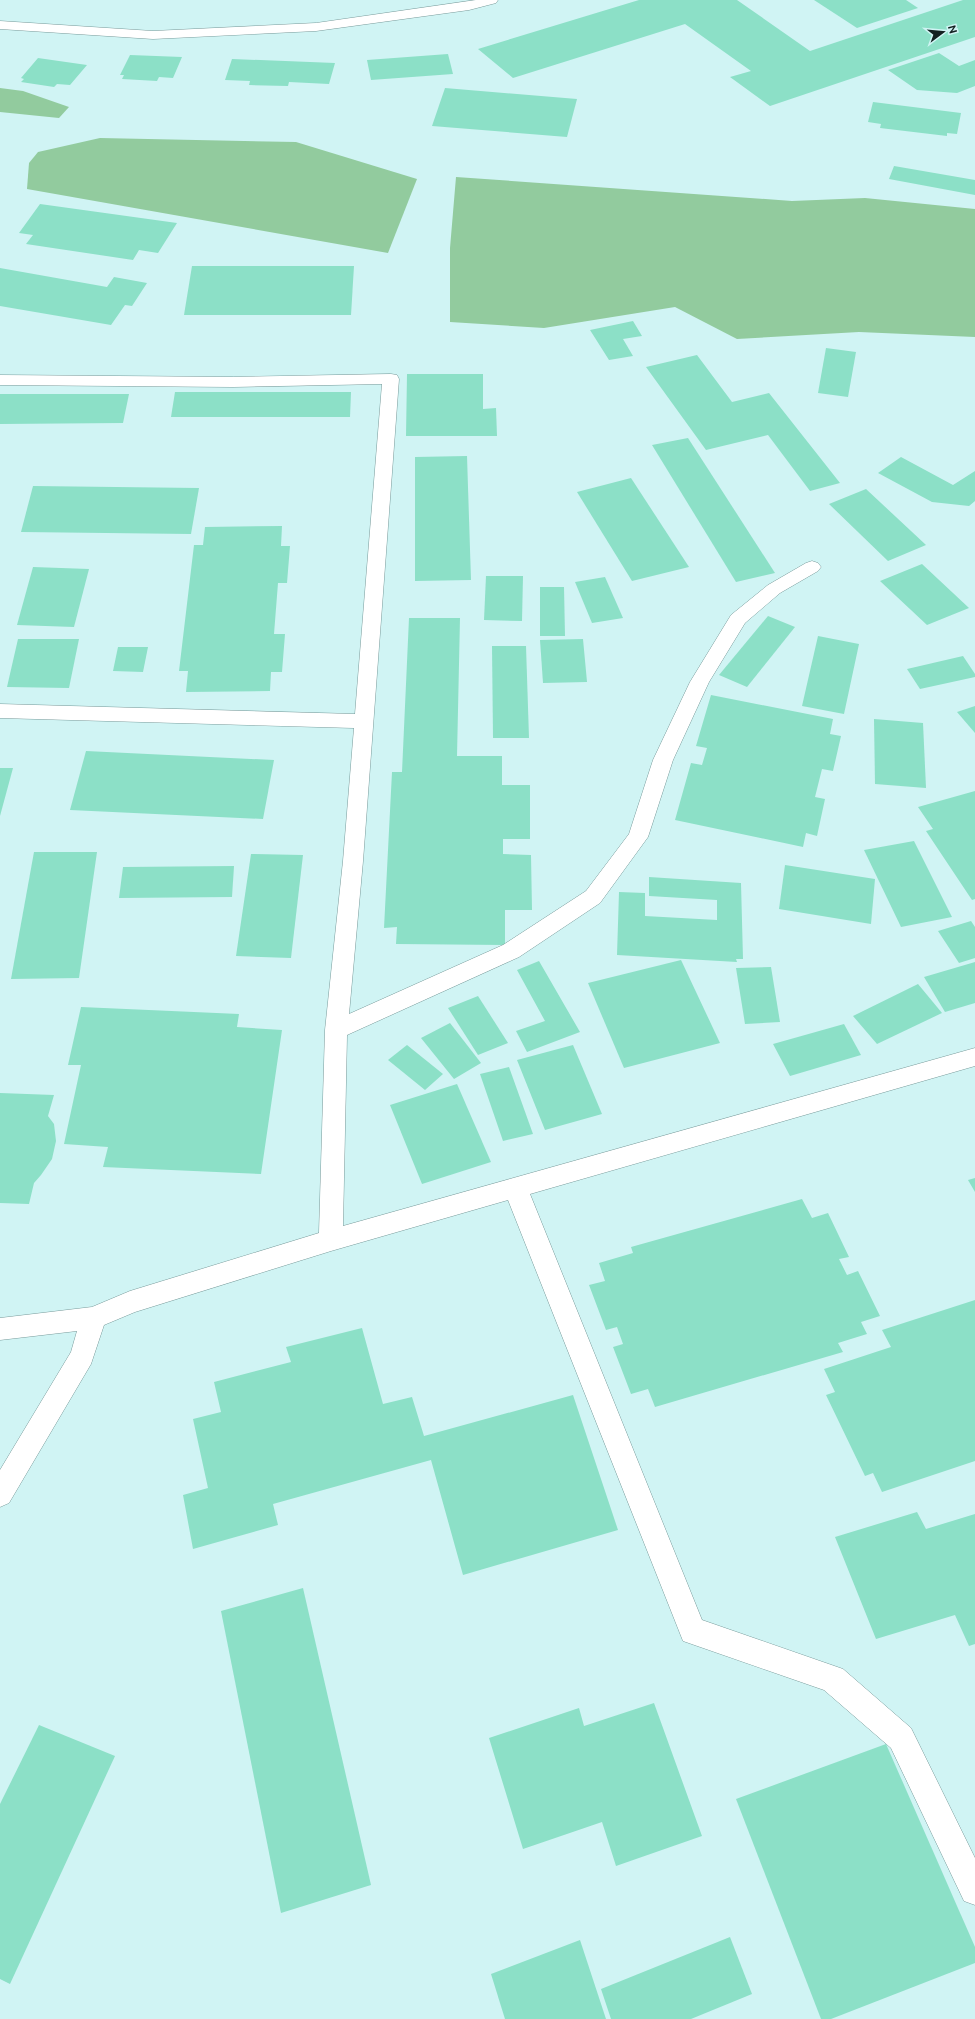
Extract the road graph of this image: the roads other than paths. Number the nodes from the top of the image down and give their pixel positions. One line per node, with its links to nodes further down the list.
1 (491, 0): 2 (street)
2 (0, 25)
3 (0, 380): 6 (street)
4 (812, 567): 7 (street)
5 (0, 711): 6 (street)
6 (364, 721): 7 (street)
7 (336, 1030): 10 (street)
8 (975, 1057): 9 (street)
9 (516, 1189): 10 (street); 14 (street)
10 (331, 1240): 11 (street)
11 (94, 1318): 12 (street); 13 (street)
12 (0, 1329)
13 (0, 1494)
14 (975, 1890)

